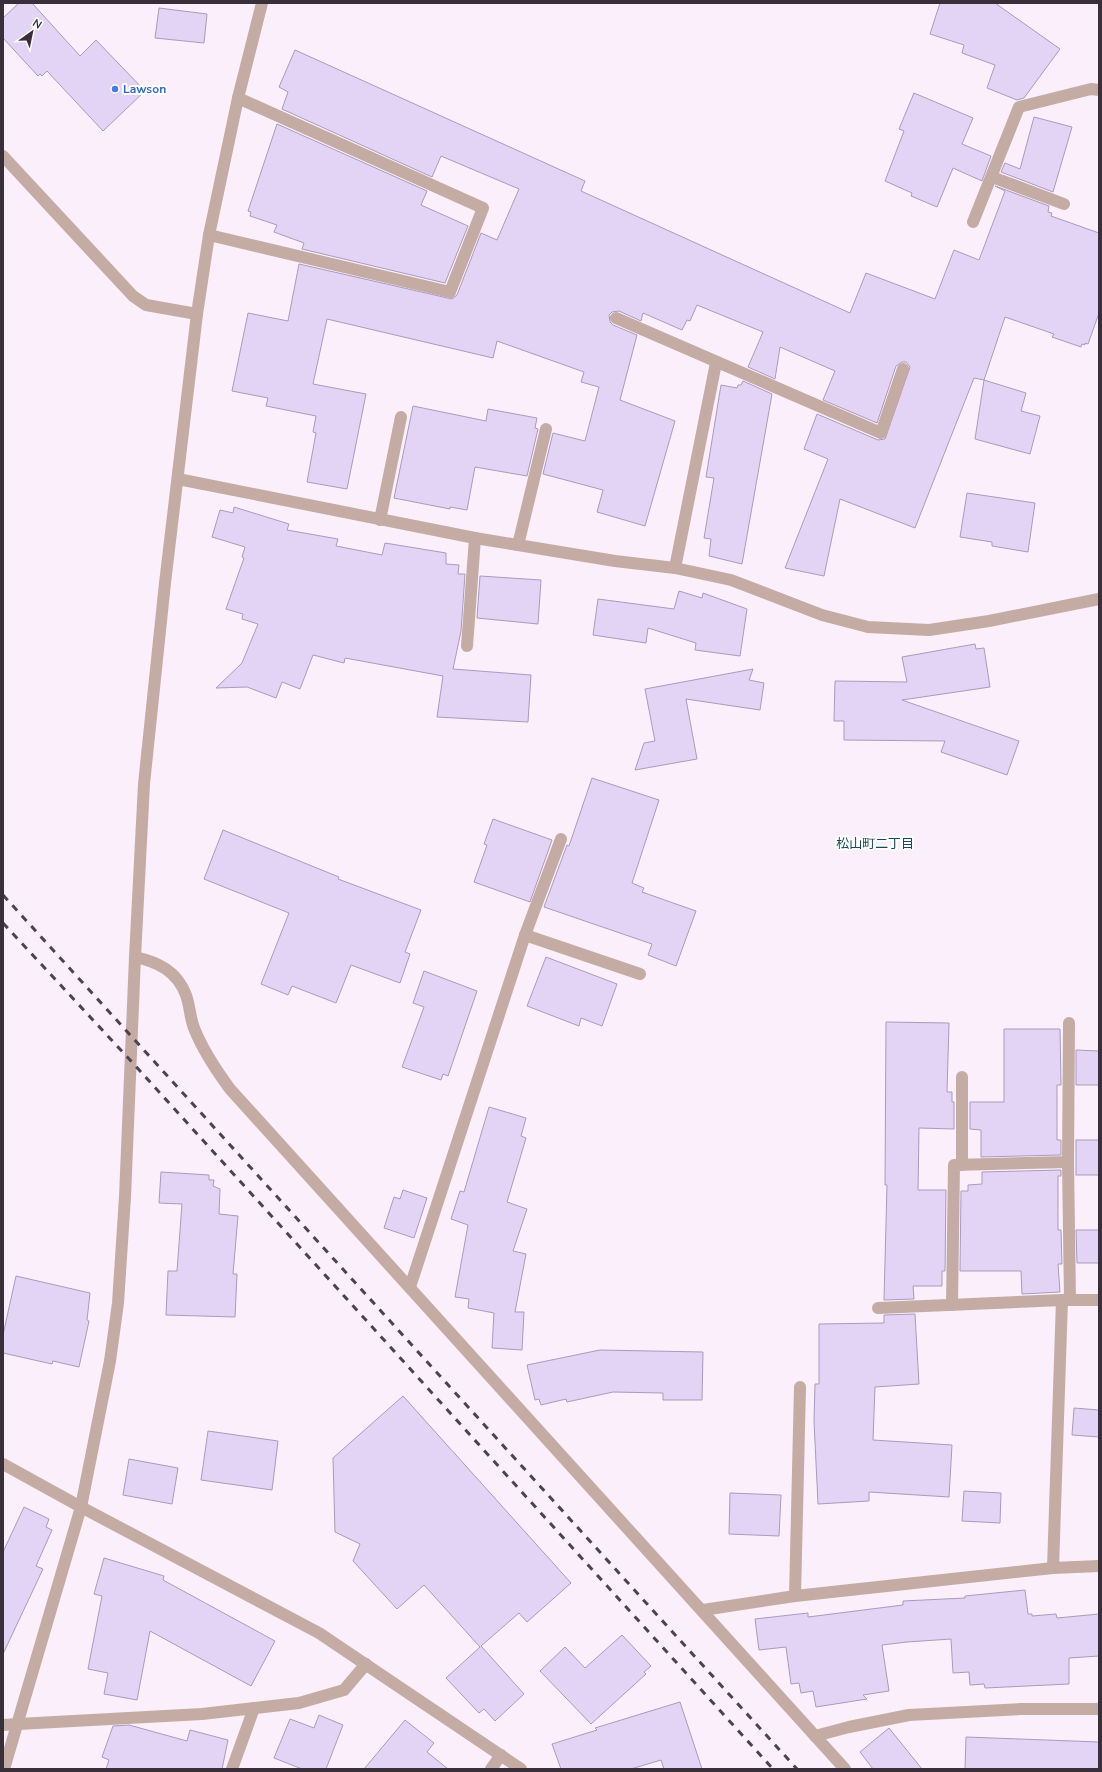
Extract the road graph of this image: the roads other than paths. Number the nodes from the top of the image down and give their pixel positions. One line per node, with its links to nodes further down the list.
1 (262, 3): 3 (street)
2 (1099, 90): 5 (street)
3 (238, 98): 8 (street); 8 (street)
4 (3, 156): 9 (street)
5 (992, 177): 6 (street); 7 (street)
6 (1064, 204)
7 (973, 222)
8 (209, 235): 9 (street)
9 (197, 314): 15 (street)
10 (616, 318): 11 (street)
11 (716, 363): 12 (street); 19 (street)
12 (903, 369)
13 (401, 417): 16 (street)
14 (546, 429): 18 (street)
15 (178, 479): 16 (street); 24 (street)
16 (380, 520): 17 (street)
17 (476, 538): 18 (street); 21 (street)
18 (518, 545): 19 (street)
19 (675, 568): 20 (street)
20 (1099, 600)
21 (467, 646)
22 (561, 839): 23 (street)
23 (525, 934): 25 (street); 30 (street)
24 (135, 957): 30 (street); 37 (street)
25 (640, 974)
26 (1069, 1022): 28 (street)
27 (962, 1077): 29 (street)
28 (1068, 1162): 29 (street); 31 (street)
29 (962, 1165): 33 (street)
30 (410, 1287): 41 (street)
31 (1066, 1300): 32 (street); 33 (street); 39 (street)
32 (1099, 1300)
33 (952, 1305): 34 (street)
34 (878, 1308)
35 (800, 1387): 40 (street)
36 (3, 1464): 37 (street)
37 (81, 1507): 42 (street); 45 (street)
38 (1099, 1566): 39 (street)
39 (1053, 1568): 40 (street)
40 (795, 1596): 41 (street)
41 (703, 1610): 47 (street)
42 (366, 1664): 43 (street); 48 (street)
43 (254, 1708): 45 (street); 50 (street)
44 (1099, 1709): 47 (street)
45 (18, 1724): 46 (street); 49 (street)
46 (3, 1725)
47 (815, 1736): 53 (street)
48 (501, 1755): 51 (street); 52 (street)
49 (4, 1769)
50 (232, 1769)
51 (491, 1769)
52 (521, 1769)
53 (845, 1769)

